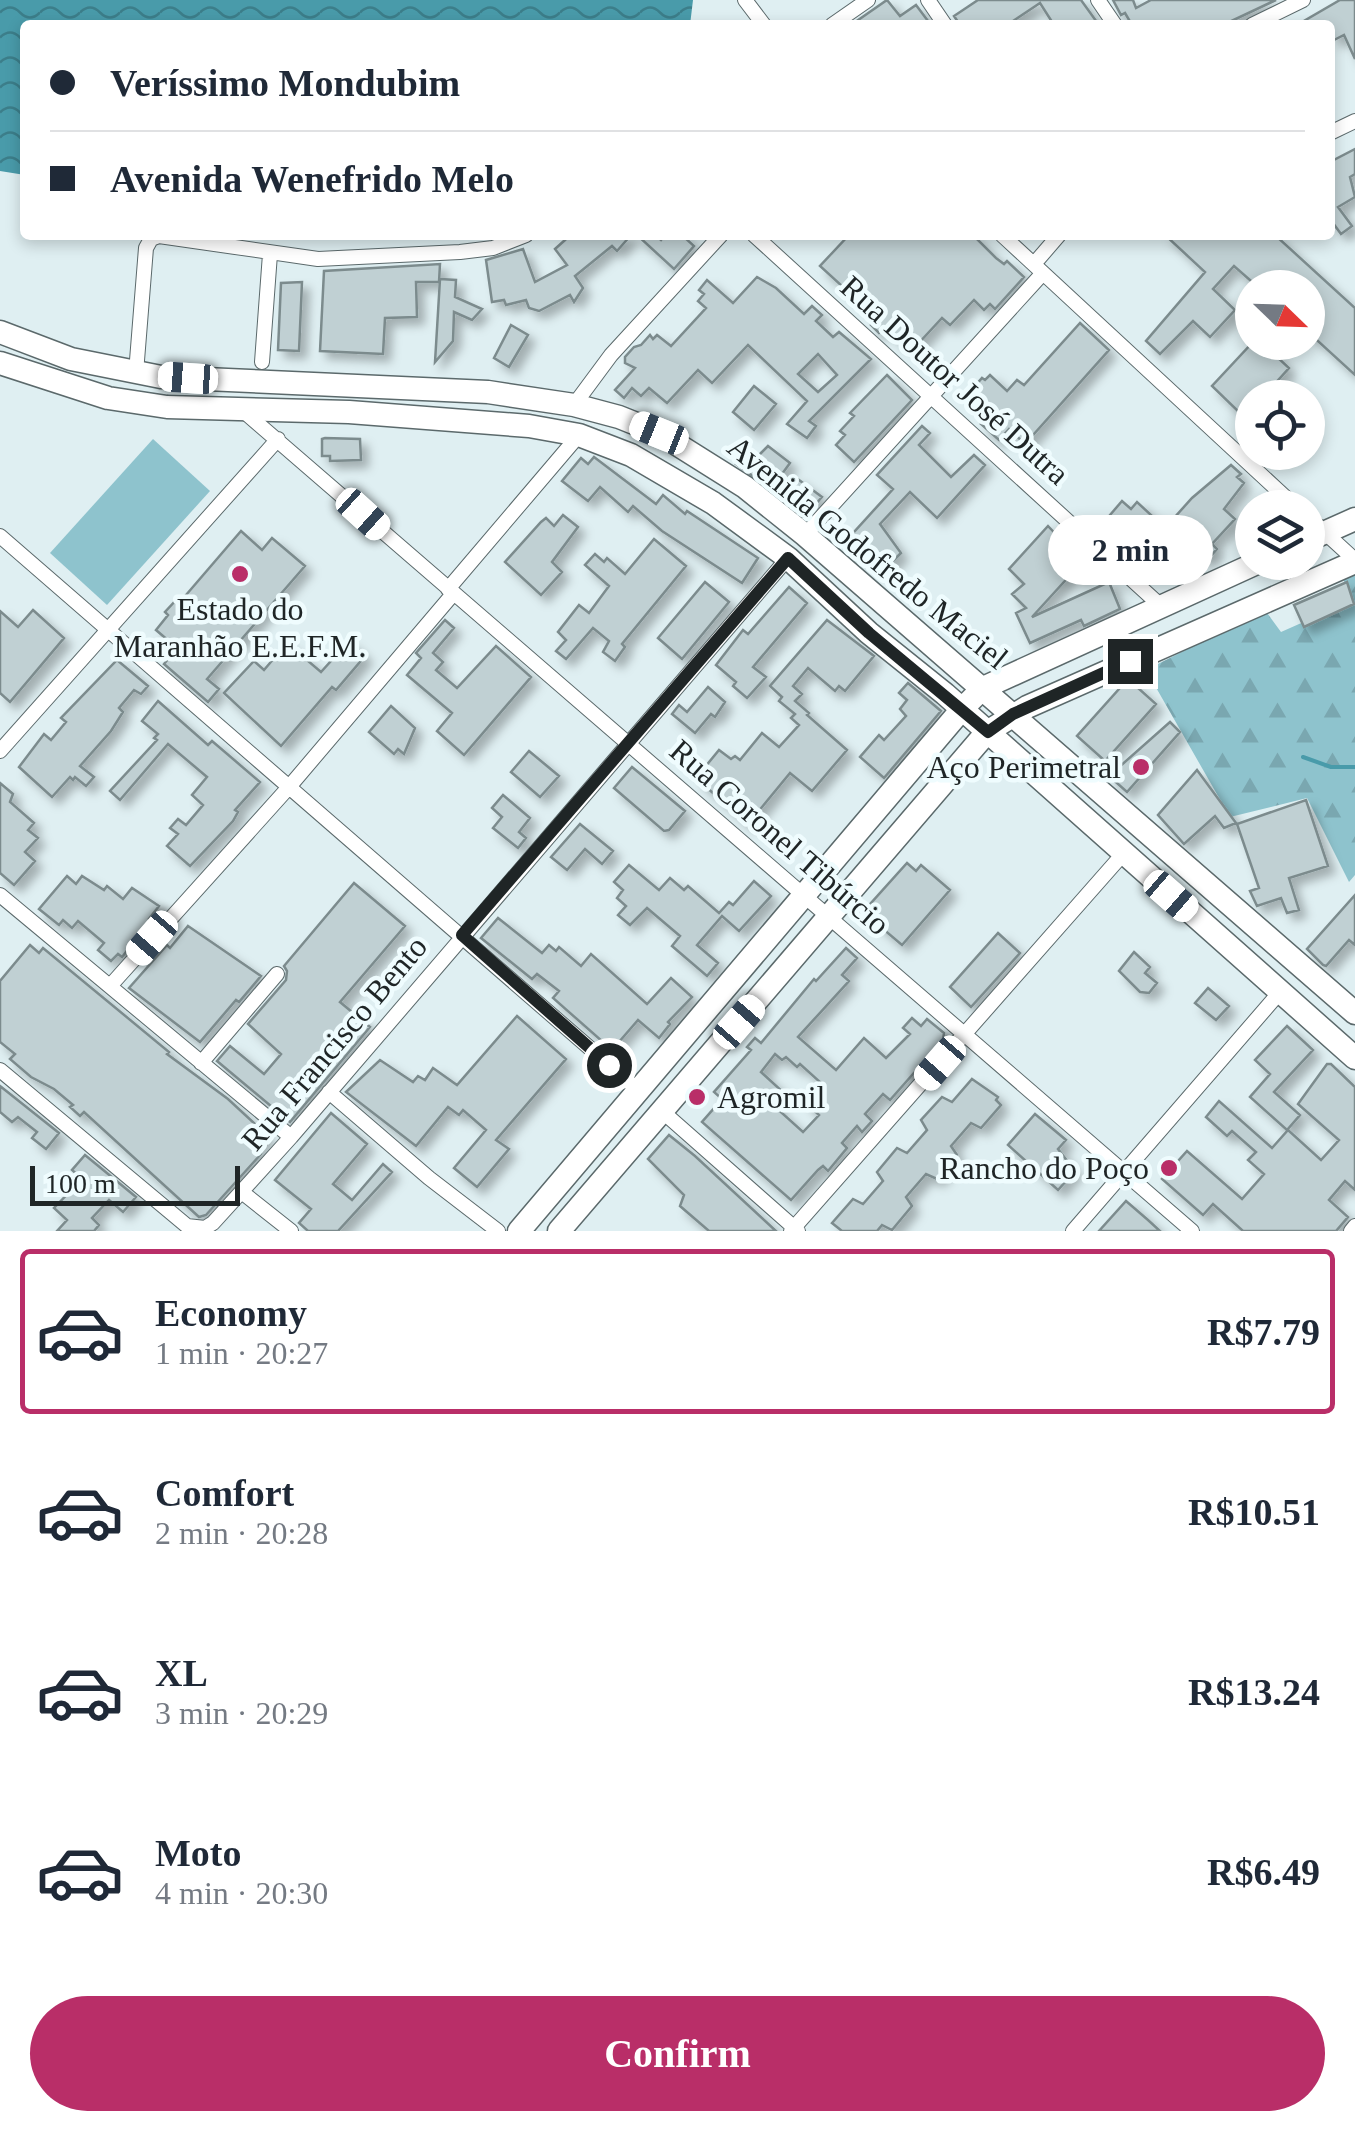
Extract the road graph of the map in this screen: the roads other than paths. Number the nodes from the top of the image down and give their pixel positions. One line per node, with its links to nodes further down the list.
1 (868, 0): 3 (street)
2 (1303, 0): 4 (street)
3 (839, 20)
4 (1262, 20)
5 (150, 240): 17 (street)
6 (184, 240): 12 (street)
7 (513, 240): 12 (street)
8 (716, 240): 19 (street)
9 (759, 240): 18 (street, Rua Doutor José Dutra)
10 (1007, 240): 13 (street)
11 (1056, 240): 13 (street)
12 (270, 254): 15 (street)
13 (1038, 268): 18 (street); 23 (street)
14 (0, 332): 17 (main road, Avenida Godofredo Maciel)
15 (262, 362)
16 (4, 371): 20 (main road, Avenida Godofredo Maciel)
17 (136, 373): 19 (main road, Avenida Godofredo Maciel)
18 (932, 398): 26 (street); 33 (street, Rua Doutor José Dutra)
19 (574, 405): 26 (main road, Avenida Godofredo Maciel)
20 (240, 408): 21 (main road, Avenida Godofredo Maciel); 22 (street, Rua Coronel Tibúrcio)
21 (579, 435): 29 (main road, Avenida Godofredo Maciel); 32 (street)
22 (278, 439): 32 (street, Rua Coronel Tibúrcio); 34 (street)
23 (1278, 490)
24 (1355, 519): 25 (main road)
25 (1325, 527)
26 (806, 535): 35 (main road, Avenida Godofredo Maciel)
27 (0, 536): 34 (street)
28 (1325, 539): 30 (street)
29 (788, 558): 36 (main road, Avenida Godofredo Maciel); 39 (street, Rua Francisco Bento)
30 (1355, 561): 37 (main road)
31 (1235, 573): 33 (main road)
32 (451, 592): 39 (street, Rua Coronel Tibúrcio); 41 (street)
33 (1162, 606): 35 (main road)
34 (106, 630): 40 (street); 41 (street)
35 (983, 688): 36 (main road); 37 (main road, Avenida Godofredo Maciel)
36 (962, 709): 38 (main road, Avenida Godofredo Maciel); 44 (main road)
37 (1013, 714): 38 (main road); 50 (main road, Avenida Godofredo Maciel)
38 (988, 732): 42 (main road, Avenida Godofredo Maciel); 45 (main road)
39 (630, 742): 44 (street, Rua Coronel Tibúrcio); 46 (street, Rua Francisco Bento)
40 (0, 751)
41 (289, 787): 46 (street); 48 (street)
42 (1123, 854): 49 (main road, Avenida Godofredo Maciel); 51 (street)
43 (0, 895): 48 (street)
44 (805, 896): 45 (street, Rua Coronel Tibúrcio); 55 (main road)
45 (830, 917): 51 (street, Rua Coronel Tibúrcio); 57 (main road)
46 (462, 935): 55 (street); 56 (street, Rua Francisco Bento)
47 (277, 974): 53 (street)
48 (110, 986): 53 (street)
49 (1280, 992): 52 (main road, Avenida Godofredo Maciel); 59 (street)
50 (1355, 1013)
51 (964, 1036): 59 (street, Rua Coronel Tibúrcio); 61 (street)
52 (1355, 1058)
53 (200, 1063): 58 (street)
54 (0, 1070): 60 (street, Rua Francisco Bento)
55 (638, 1090): 64 (main road)
56 (329, 1092): 58 (street, Rua Francisco Bento); 63 (street)
57 (663, 1112): 61 (street); 65 (main road)
58 (291, 1137): 60 (street, Rua Francisco Bento)
59 (1124, 1172): 66 (street); 67 (street, Rua Coronel Tibúrcio)
60 (242, 1192): 62 (street)
61 (795, 1230)
62 (291, 1231)
63 (498, 1231)
64 (519, 1231)
65 (559, 1231)
66 (1073, 1231)
67 (1192, 1231)

